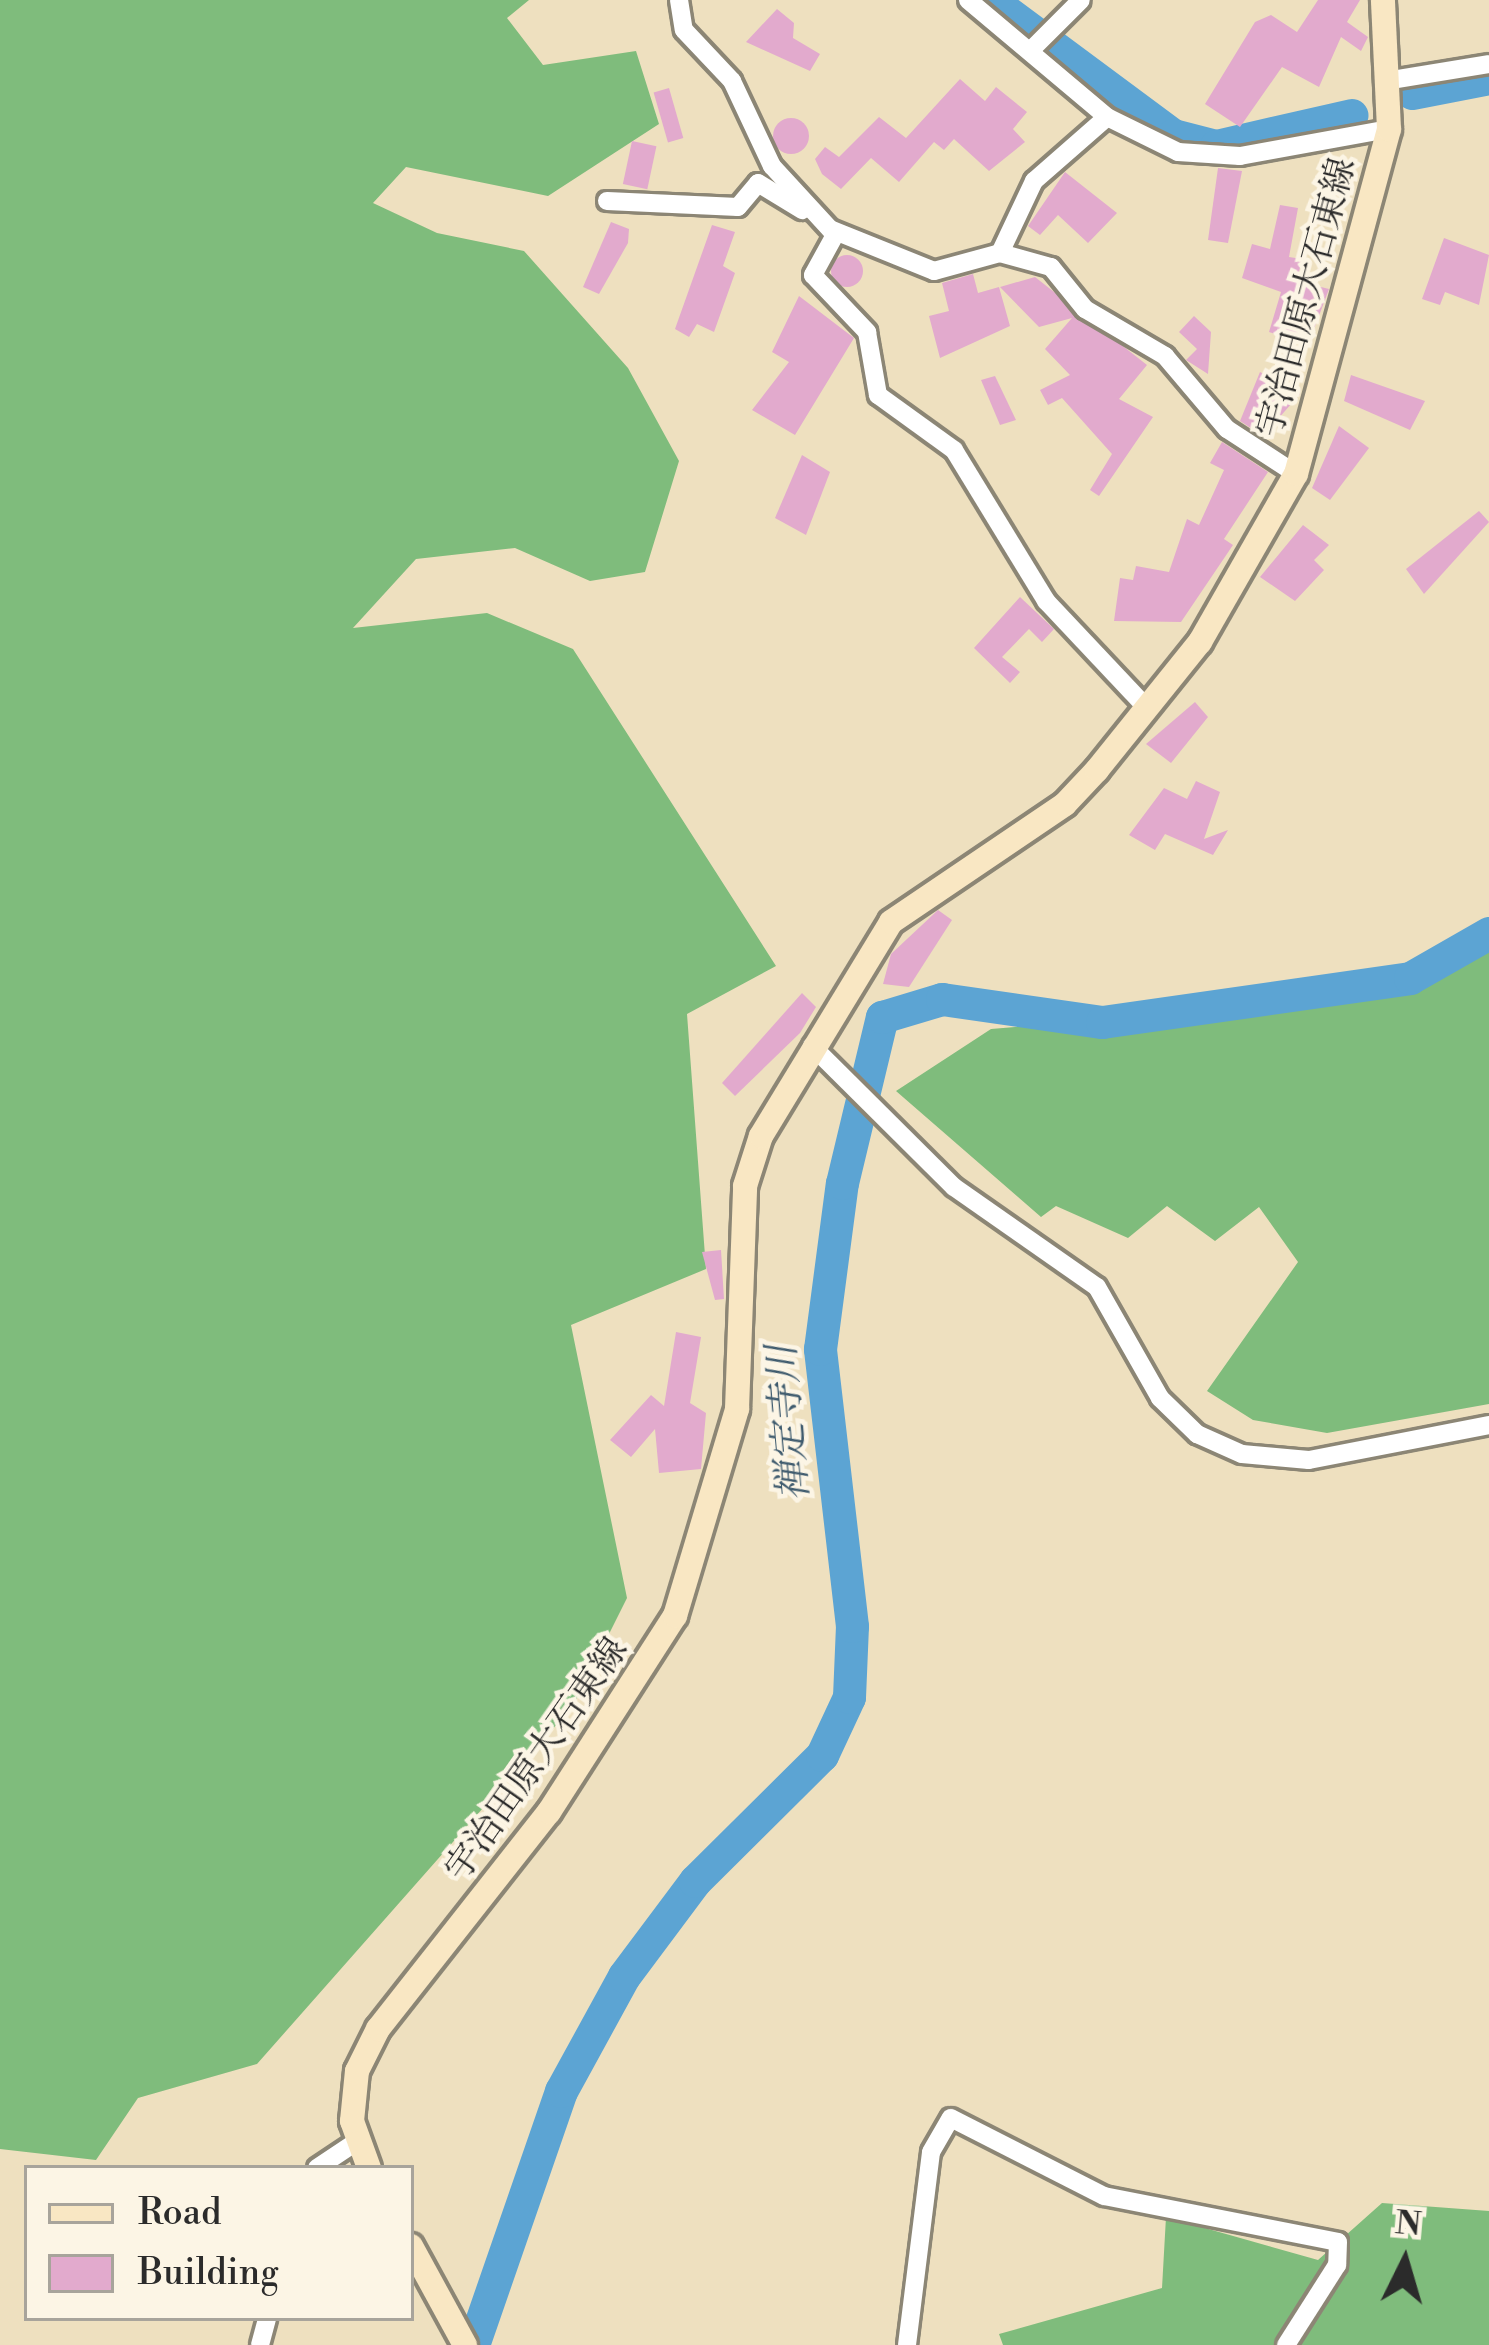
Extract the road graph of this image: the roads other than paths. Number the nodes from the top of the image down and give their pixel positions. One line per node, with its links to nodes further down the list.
1 (679, 0): 11 (street)
2 (968, 0): 5 (street)
3 (1081, 0): 5 (street)
4 (1382, 0): 7 (main road, 宇治田原大石東線)
5 (1041, 39): 8 (street)
6 (1489, 64): 7 (street)
7 (1392, 80): 9 (main road, 宇治田原大石東線)
8 (1107, 117): 9 (street); 13 (street)
9 (1388, 128): 14 (main road, 宇治田原大石東線)
10 (607, 201): 11 (street)
11 (806, 207): 12 (street)
12 (836, 233): 13 (street); 15 (street)
13 (1000, 253): 14 (street)
14 (1296, 474): 15 (main road, 宇治田原大石東線)
15 (1147, 708): 16 (main road, 宇治田原大石東線)
16 (812, 1046): 17 (street); 18 (main road, 宇治田原大石東線)
17 (1489, 1425)
18 (358, 2140): 19 (street); 20 (main road, 宇治田原大石東線)
19 (321, 2165)
20 (368, 2165)
21 (414, 2252): 22 (main road)
22 (460, 2336)
23 (907, 2345): 24 (street)
24 (1286, 2345)

